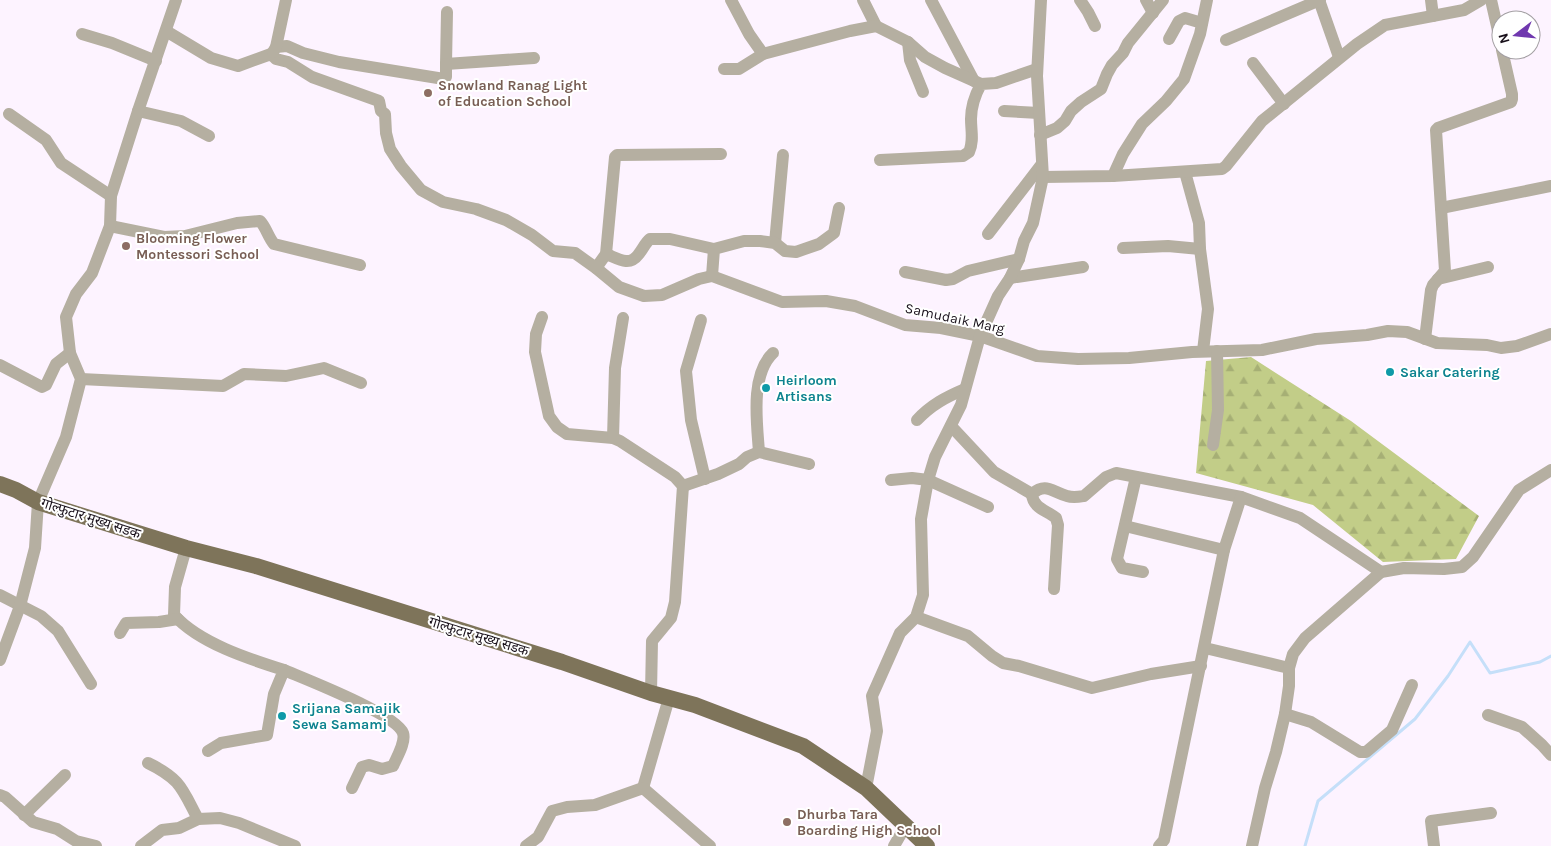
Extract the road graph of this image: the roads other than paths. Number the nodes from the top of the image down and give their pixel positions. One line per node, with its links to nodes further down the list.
1 (176, 0): 20 (street)
2 (286, 0): 25 (street)
3 (731, 0): 26 (street)
4 (863, 0): 18 (street)
5 (931, 0): 35 (street)
6 (1041, 0): 34 (street)
7 (1080, 0): 19 (street)
8 (1146, 0): 15 (street)
9 (1163, 0): 15 (street)
10 (1207, 0): 17 (street)
11 (1320, 0): 23 (street); 27 (street)
12 (1431, 0): 16 (street)
13 (1481, 0): 16 (street)
14 (447, 12): 32 (street)
15 (1153, 13): 42 (street)
16 (1433, 16): 27 (street)
17 (1202, 23): 22 (street); 49 (street)
18 (876, 26): 24 (street); 26 (street)
19 (1095, 26)
20 (166, 31): 25 (street); 30 (street)
21 (82, 34): 30 (street)
22 (1169, 39)
23 (1226, 40)
24 (908, 42): 35 (street); 36 (street)
25 (274, 51): 32 (street); 65 (street)
26 (763, 54): 33 (street)
27 (1339, 57): 37 (street)
28 (534, 58): 32 (street)
29 (1504, 60): 53 (street)
30 (156, 61): 38 (street)
31 (1253, 63): 37 (street)
32 (446, 64)
33 (724, 69)
34 (1037, 69): 35 (street); 40 (street)
35 (977, 82): 46 (street)
36 (923, 92)
37 (1284, 104): 48 (street)
38 (138, 111): 43 (street); 51 (street)
39 (1004, 111): 40 (street)
40 (1039, 113): 42 (street)
41 (10, 114): 51 (street)
42 (1040, 135): 47 (street)
43 (209, 136)
44 (721, 154): 60 (street)
45 (783, 155): 56 (street)
46 (880, 160)
47 (1043, 170): 49 (street); 55 (street); 61 (street)
48 (1185, 172): 49 (street); 59 (street)
49 (1113, 176)
50 (1551, 186): 53 (street)
51 (110, 196): 54 (street)
52 (839, 208): 56 (street)
53 (1441, 208): 69 (street)
54 (110, 226): 62 (street); 78 (street)
55 (988, 234)
56 (775, 243): 58 (street)
57 (1123, 248): 59 (street)
58 (714, 249): 60 (street); 67 (street)
59 (1200, 249): 76 (street)
60 (606, 254): 65 (street)
61 (1019, 259): 66 (street); 68 (street)
62 (360, 265)
63 (1083, 266): 68 (street)
64 (1488, 267): 69 (street)
65 (596, 268): 67 (street)
66 (906, 272)
67 (712, 276): 74 (street, Samudaik Marg)
68 (1010, 278): 74 (street)
69 (1438, 279): 75 (street)
70 (542, 317): 86 (street)
71 (623, 318): 86 (street)
72 (701, 320): 92 (street)
73 (1551, 334): 75 (street, Samudaik Marg)
74 (980, 336): 76 (street, Samudaik Marg); 83 (street)
75 (1425, 339): 77 (street, Samudaik Marg)
76 (1203, 351): 77 (street, Samudaik Marg)
77 (1216, 351): 87 (street)
78 (70, 353): 80 (street); 81 (street)
79 (773, 353): 88 (street)
80 (0, 365)
81 (80, 379): 82 (street); 99 (street)
82 (361, 383)
83 (965, 389): 84 (street); 85 (street)
84 (917, 420)
85 (951, 426): 94 (street); 97 (street)
86 (613, 438): 96 (street)
87 (1213, 445)
88 (759, 452): 89 (street); 92 (street)
89 (809, 464)
90 (1551, 470): 105 (street)
91 (1136, 477): 97 (street); 98 (street); 101 (street)
92 (705, 479): 96 (street)
93 (892, 480): 94 (street)
94 (928, 480): 100 (street); 109 (street)
95 (0, 484): 99 (main road, गोल्फुटार मुख्य सडक)
96 (683, 486): 119 (street)
97 (1032, 494): 106 (street)
98 (1241, 497): 103 (street); 105 (street)
99 (38, 502): 102 (main road, गोल्फुटार मुख्य सडक); 108 (street)
100 (988, 507)
101 (1125, 526): 103 (street); 104 (street)
102 (186, 548): 110 (street); 119 (main road, गोल्फुटार मुख्य सडक)
103 (1224, 550): 112 (street)
104 (1143, 572)
105 (1381, 572): 115 (street)
106 (1054, 589)
107 (0, 595): 108 (street)
108 (20, 606): 113 (street); 117 (street)
109 (916, 617): 114 (street); 129 (street)
110 (178, 619): 111 (street); 116 (street)
111 (120, 633)
112 (1205, 648): 114 (street); 115 (street)
113 (0, 660)
114 (1202, 666): 143 (street)
115 (1289, 668): 121 (street)
116 (284, 670): 123 (street); 127 (street)
117 (91, 684)
118 (1412, 685): 121 (street)
119 (651, 694): 120 (main road, गोल्फुटार मुख्य सडक)
120 (669, 698): 128 (street); 129 (main road, गोल्फुटार मुख्य सडक)
121 (1285, 714): 144 (street)
122 (1488, 715): 124 (street)
123 (208, 751)
124 (1551, 755)
125 (148, 764): 133 (street)
126 (65, 775): 132 (street)
127 (352, 788)
128 (643, 788): 139 (street); 140 (street)
129 (866, 788): 134 (main road, गोल्फुटार मुख्य सडक)
130 (0, 795): 132 (street)
131 (1491, 813): 145 (street)
132 (24, 815): 135 (street)
133 (198, 819): 137 (street); 138 (street)
134 (906, 825): 141 (street); 142 (main road, गोल्फुटार मुख्य सडक)
135 (68, 842): 136 (street)
136 (96, 846)
137 (142, 846)
138 (295, 846)
139 (526, 846)
140 (710, 846)
141 (894, 846)
142 (927, 846)
143 (1159, 846)
144 (1252, 846)
145 (1434, 846)

